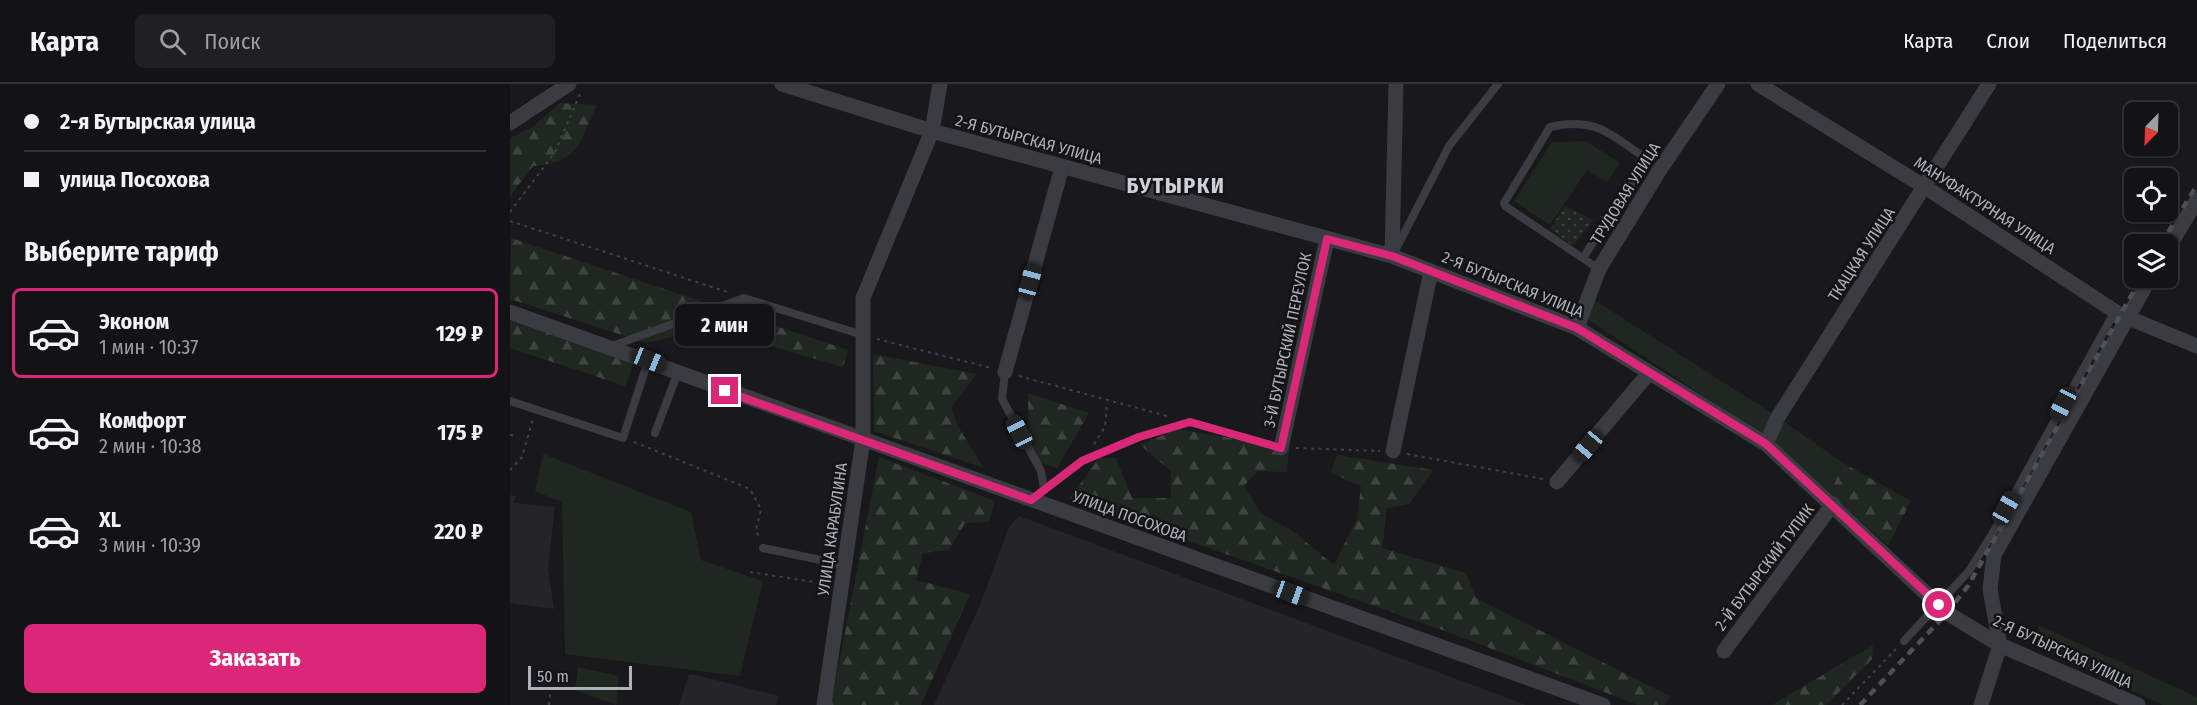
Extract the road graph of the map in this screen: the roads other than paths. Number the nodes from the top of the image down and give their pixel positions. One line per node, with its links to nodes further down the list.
1 (782, 84): 10 (street, 2-Я БУТЫРСКАЯ УЛИЦА)
2 (940, 84): 10 (street, УЛИЦА КАРАБУЛИНА)
3 (1396, 84): 16 (street)
4 (1498, 84): 16 (lane)
5 (1718, 84): 18 (street, ТРУДОВАЯ УЛИЦА)
6 (1758, 84): 12 (street, МАНУФАКТУРНАЯ УЛИЦА)
7 (1989, 84): 12 (street, ТКАЦКАЯ УЛИЦА)
8 (575, 89): 9 (street)
9 (510, 123)
10 (932, 131): 11 (street, 2-Я БУТЫРСКАЯ УЛИЦА); 24 (street, УЛИЦА КАРАБУЛИНА)
11 (1062, 167): 15 (street, 2-Я БУТЫРСКАЯ УЛИЦА); 29 (street)
12 (1925, 187): 22 (street, МАНУФАКТУРНАЯ УЛИЦА); 34 (street, ТКАЦКАЯ УЛИЦА)
13 (2197, 200): 14 (street)
14 (2176, 234)
15 (1327, 239): 16 (street, 2-Я БУТЫРСКАЯ УЛИЦА); 35 (street, 3-Й БУТЫРСКИЙ ПЕРЕУЛОК)
16 (1392, 256): 19 (street, 2-Я БУТЫРСКАЯ УЛИЦА)
17 (1583, 258): 17 (lane); 18 (lane)
18 (1599, 269): 23 (street, ТРУДОВАЯ УЛИЦА)
19 (1431, 271): 23 (street, 2-Я БУТЫРСКАЯ УЛИЦА); 36 (street)
20 (2142, 288): 22 (street)
21 (510, 312): 26 (street, УЛИЦА ПОСОХОВА)
22 (2120, 314): 25 (street, МАНУФАКТУРНАЯ УЛИЦА); 43 (lane); 45 (street)
23 (1577, 328): 30 (street, 2-Я БУТЫРСКАЯ УЛИЦА)
24 (863, 335): 26 (lane); 33 (street, УЛИЦА КАРАБУЛИНА)
25 (2197, 346)
26 (611, 347): 27 (street, УЛИЦА ПОСОХОВА)
27 (649, 360): 28 (street, УЛИЦА ПОСОХОВА); 31 (lane)
28 (678, 372): 32 (lane); 33 (street, УЛИЦА ПОСОХОВА)
29 (1005, 372): 38 (lane)
30 (1649, 373): 34 (street, 2-Я БУТЫРСКАЯ УЛИЦА); 37 (street)
31 (510, 401)
32 (655, 433)
33 (863, 439): 39 (street, УЛИЦА ПОСОХОВА); 42 (street, УЛИЦА КАРАБУЛИНА)
34 (1766, 444): 40 (street, 2-Я БУТЫРСКАЯ УЛИЦА)
35 (1281, 448): 38 (lane)
36 (1394, 451)
37 (1557, 482)
38 (1044, 489): 39 (lane)
39 (1031, 500): 48 (street, УЛИЦА ПОСОХОВА)
40 (1833, 504): 43 (street, 2-Я БУТЫРСКАЯ УЛИЦА); 46 (street, 2-Й БУТЫРСКИЙ ТУПИК)
41 (763, 548): 42 (lane)
42 (845, 565): 47 (street, УЛИЦА КАРАБУЛИНА)
43 (1939, 605): 44 (lane); 45 (street, 2-Я БУТЫРСКАЯ УЛИЦА)
44 (1904, 641)
45 (2000, 645): 49 (street); 50 (street, 2-Я БУТЫРСКАЯ УЛИЦА)
46 (1724, 651)
47 (824, 705)
48 (1603, 705)
49 (1981, 705)
50 (2138, 705)

